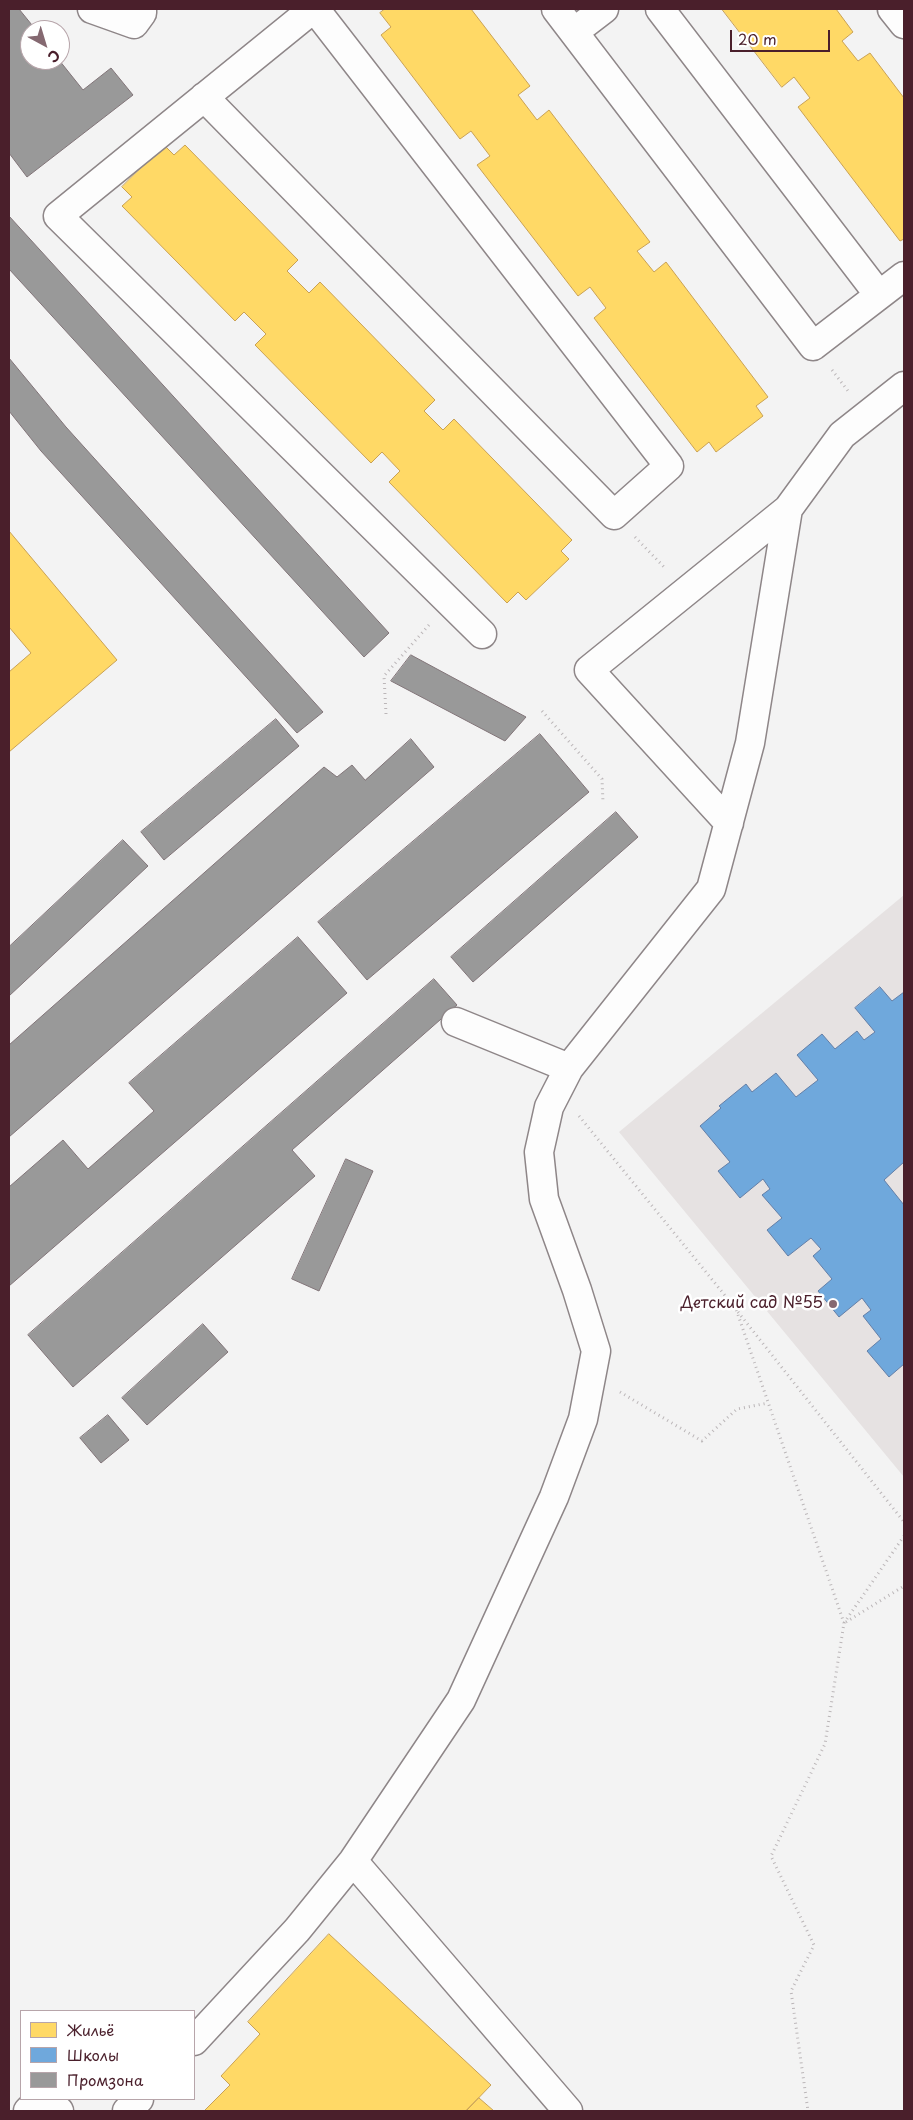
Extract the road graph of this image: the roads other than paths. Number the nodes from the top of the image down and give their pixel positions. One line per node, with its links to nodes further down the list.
1 (92, 9): 2 (lane)
2 (142, 9)
3 (314, 9): 10 (lane); 10 (lane)
4 (556, 9): 9 (lane)
5 (604, 9): 9 (lane)
6 (660, 9): 12 (lane)
7 (892, 9): 8 (lane)
8 (904, 24)
9 (574, 32): 12 (lane)
10 (204, 97): 15 (lane)
11 (904, 276): 12 (lane)
12 (879, 295)
13 (904, 386): 14 (lane)
14 (788, 509): 16 (lane); 16 (lane)
15 (482, 634)
16 (729, 823): 18 (lane)
17 (456, 1022): 18 (lane)
18 (563, 1078): 19 (lane)
19 (353, 1861): 20 (lane); 25 (lane)
20 (195, 2040)
21 (138, 2100): 24 (lane)
22 (28, 2111): 23 (lane)
23 (59, 2111)
24 (128, 2111)
25 (568, 2111)

